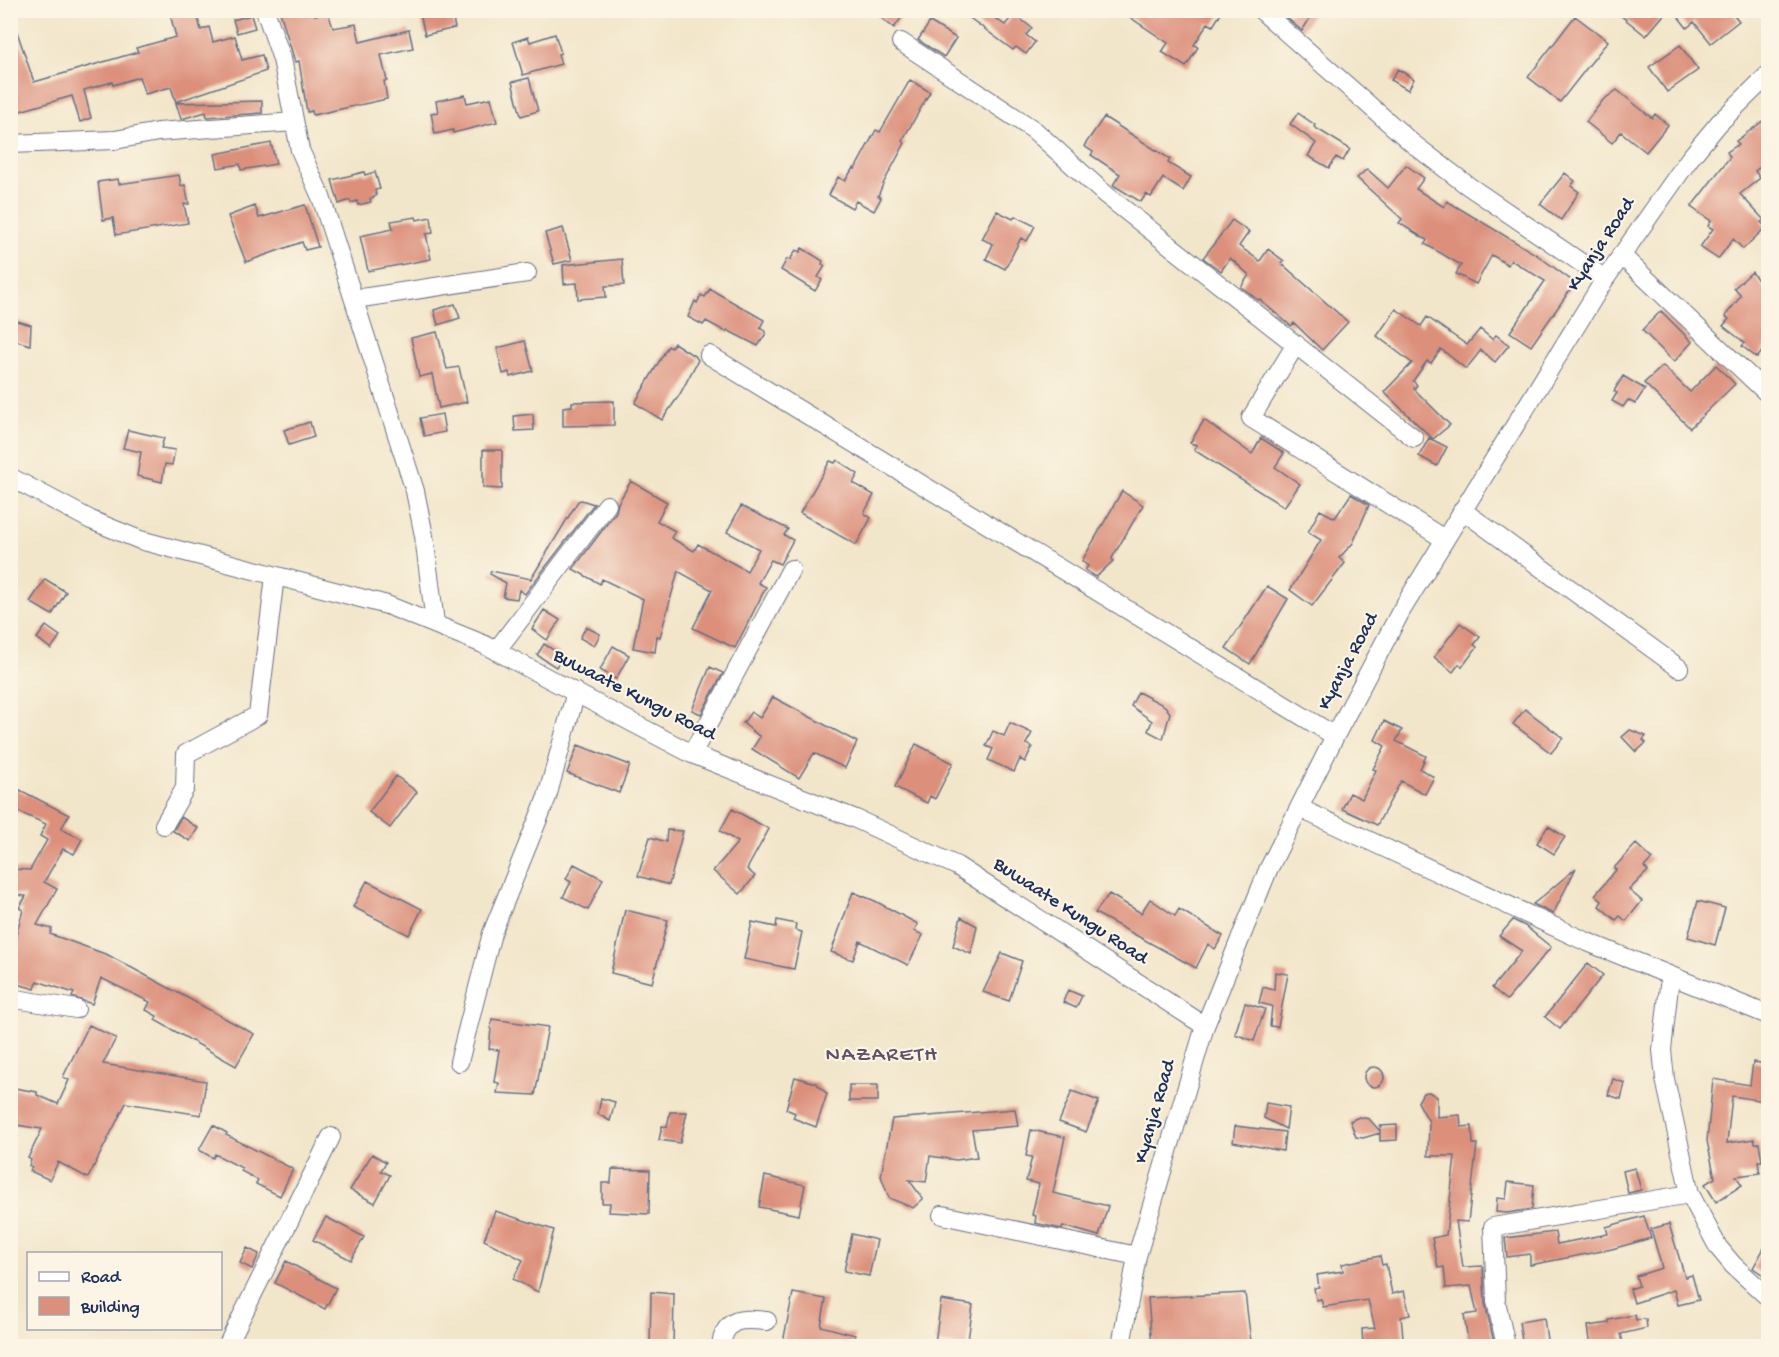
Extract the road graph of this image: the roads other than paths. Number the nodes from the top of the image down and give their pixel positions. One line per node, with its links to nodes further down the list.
1 (265, 10): 5 (street)
2 (1261, 10): 9 (street)
3 (901, 42): 11 (street)
4 (1768, 75): 7 (street, Kyanja Road)
5 (294, 123): 6 (street); 10 (street)
6 (10, 144)
7 (1621, 255): 9 (street, Kyanja Road); 13 (street)
8 (527, 273): 10 (street)
9 (1605, 279): 17 (street, Kyanja Road)
10 (355, 299): 21 (street)
11 (1296, 344): 14 (street); 18 (street)
12 (709, 355): 25 (street)
13 (1768, 394)
14 (1414, 438)
15 (10, 477): 20 (street, Buwaate Kungu Road)
16 (607, 505): 22 (street)
17 (1462, 510): 18 (street, Kyanja Road); 23 (street)
18 (1444, 539): 25 (street, Kyanja Road)
19 (791, 569): 26 (street)
20 (275, 576): 21 (street, Buwaate Kungu Road); 28 (street)
21 (435, 623): 22 (street, Buwaate Kungu Road)
22 (496, 651): 24 (street, Buwaate Kungu Road)
23 (1679, 668)
24 (576, 692): 26 (street, Buwaate Kungu Road); 34 (street)
25 (1335, 736): 27 (street, Kyanja Road)
26 (692, 754): 33 (street, Buwaate Kungu Road)
27 (1299, 808): 29 (street); 33 (street, Kyanja Road)
28 (164, 825)
29 (1670, 977): 32 (street); 36 (street)
30 (10, 998): 31 (street)
31 (76, 1009)
32 (1768, 1015)
33 (1205, 1026): 38 (street, Kyanja Road)
34 (459, 1062)
35 (331, 1137): 41 (street)
36 (1690, 1194): 39 (street); 44 (street)
37 (942, 1215): 38 (street)
38 (1137, 1256): 43 (street, Kyanja Road)
39 (1768, 1297)
40 (767, 1321): 42 (street)
41 (227, 1347)
42 (721, 1347)
43 (1121, 1347)
44 (1506, 1347)

